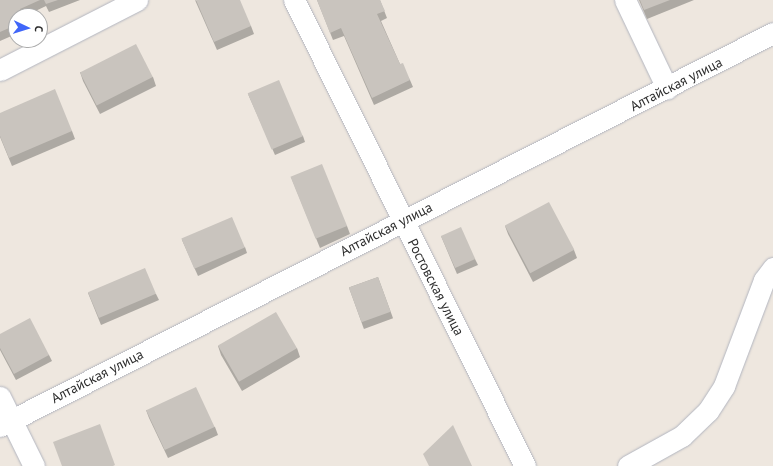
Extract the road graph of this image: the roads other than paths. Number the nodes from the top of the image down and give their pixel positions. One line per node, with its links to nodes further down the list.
1 (138, 0): 5 (street)
2 (294, 0): 7 (street, Ростовская улица)
3 (625, 0): 6 (street)
4 (768, 40): 6 (street, Алтайская улица)
5 (0, 70)
6 (667, 88): 7 (street, Алтайская улица)
7 (402, 221): 10 (street, Алтайская улица); 12 (street, Ростовская улица)
8 (773, 268): 13 (street)
9 (0, 397): 10 (street)
10 (6, 423): 11 (street)
11 (34, 466)
12 (526, 466)
13 (628, 466)

